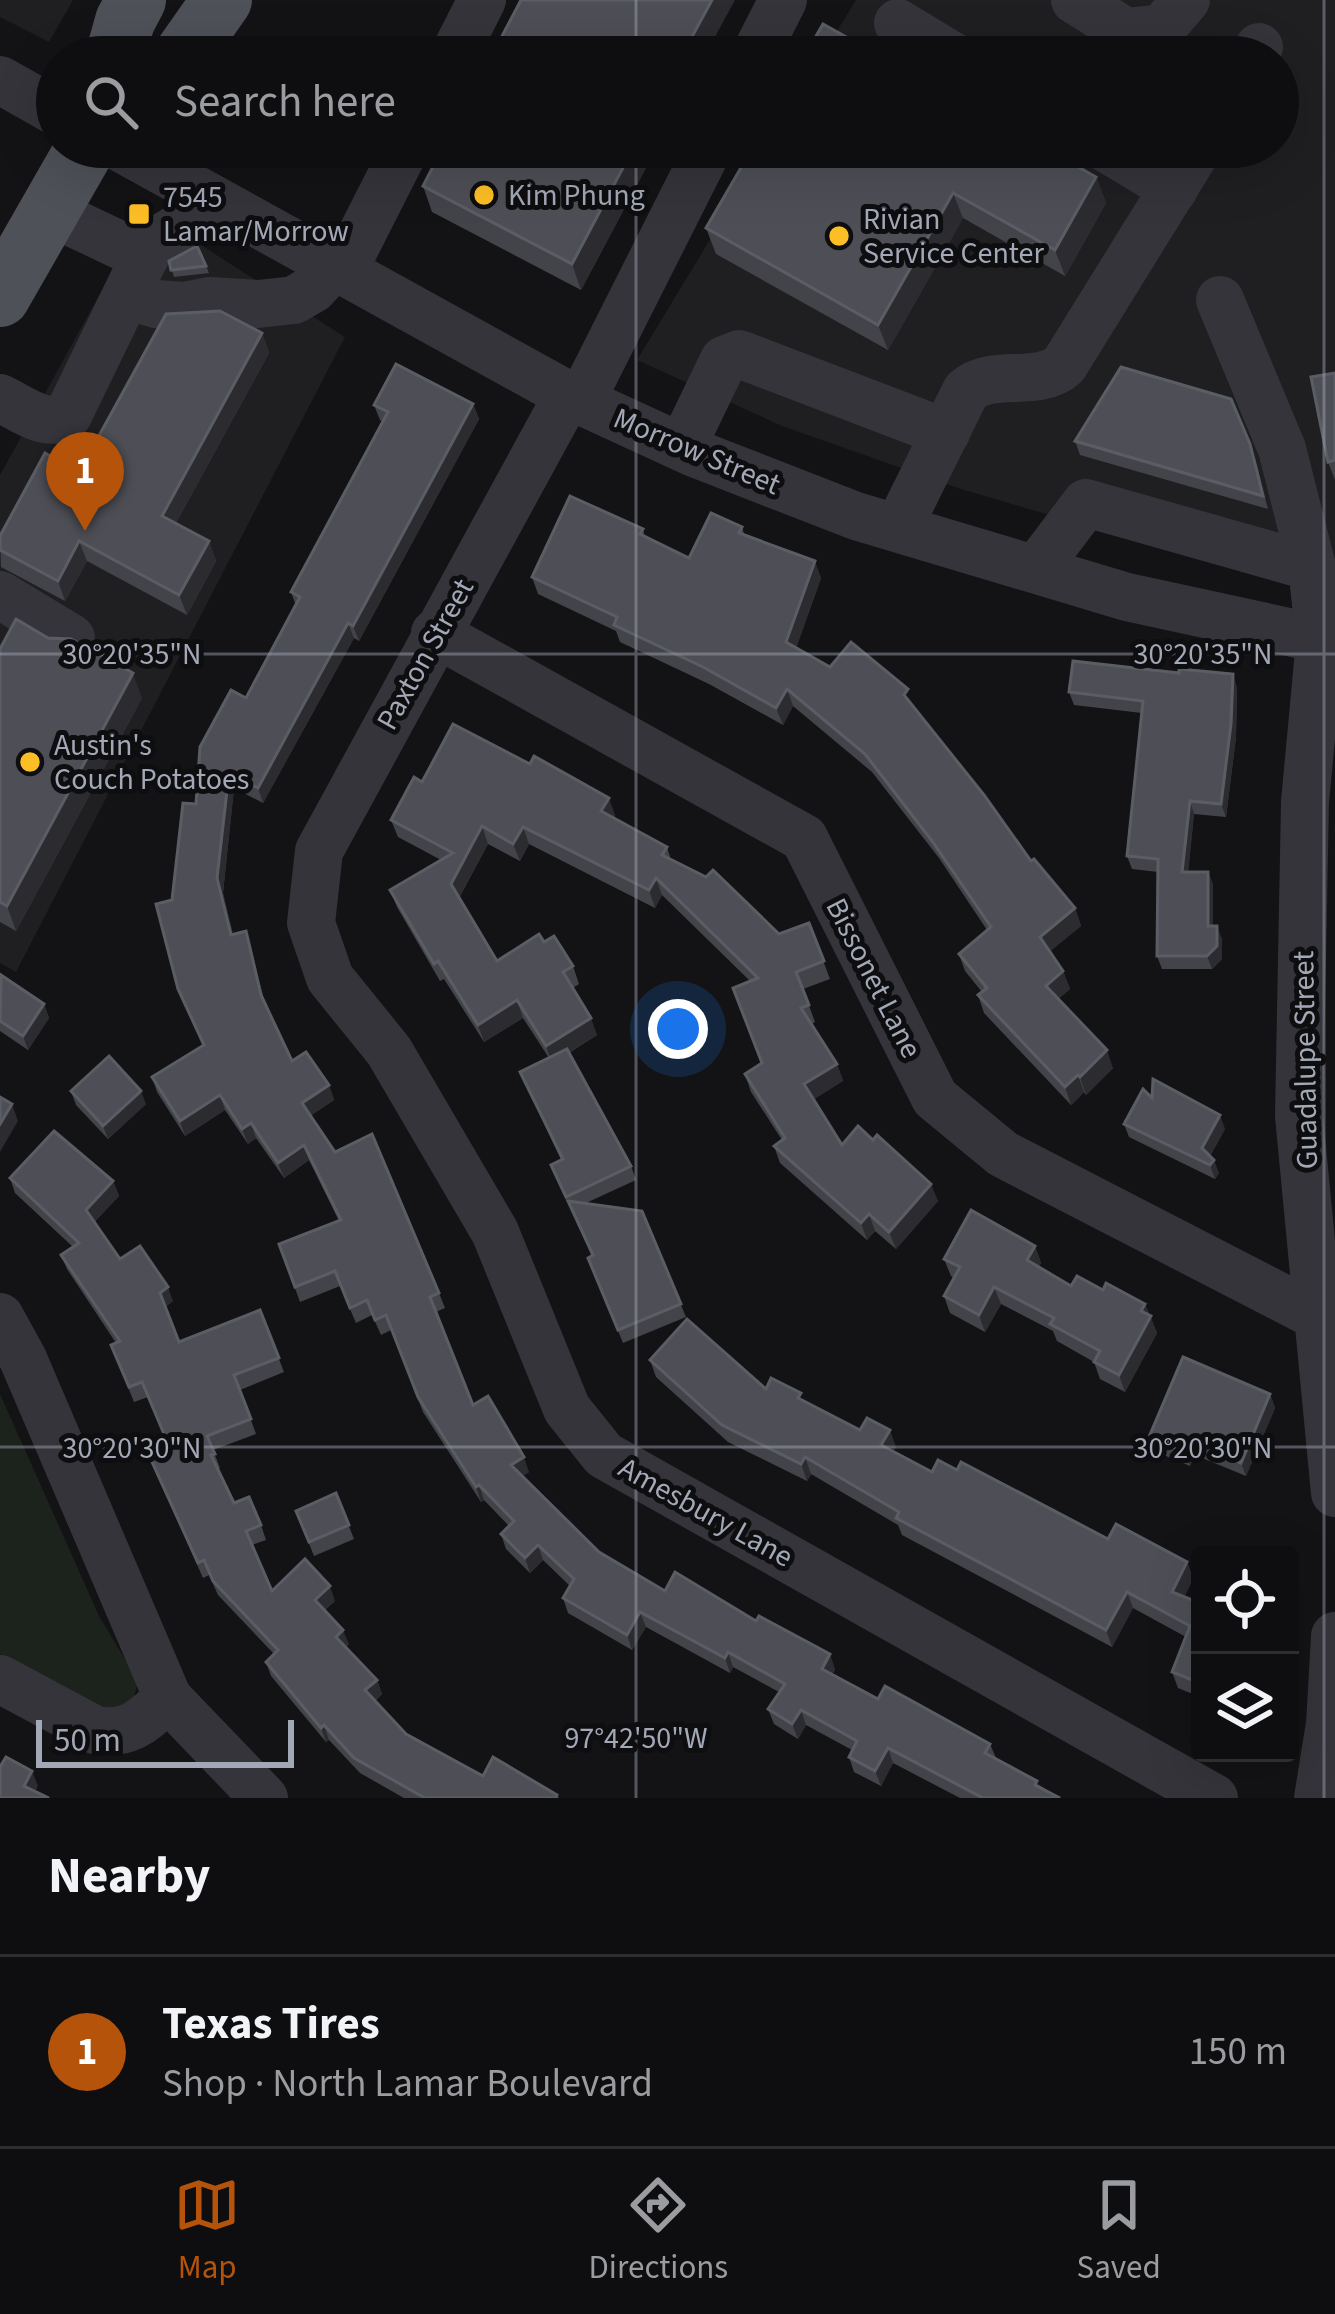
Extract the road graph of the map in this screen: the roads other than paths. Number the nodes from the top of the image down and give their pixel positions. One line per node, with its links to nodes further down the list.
1 (136, 0): 8 (main road)
2 (222, 0): 9 (main road)
3 (482, 0): 10 (street)
4 (783, 0): 11 (street)
5 (1076, 0): 6 (street)
6 (1186, 0)
7 (898, 23): 12 (street)
8 (121, 36)
9 (197, 36)
10 (464, 36)
11 (765, 36)
12 (919, 36)
13 (0, 80): 14 (street)
14 (36, 100)
15 (74, 168): 23 (main road)
16 (156, 168): 22 (street, Morrow Street)
17 (394, 168): 24 (street)
18 (698, 168): 29 (street, Paxton Street)
19 (1140, 168): 21 (street)
20 (1186, 168): 21 (street)
21 (1174, 189): 30 (street)
22 (224, 206): 24 (street, Morrow Street); 25 (street)
23 (50, 212): 25 (street); 26 (main road)
24 (339, 269): 25 (street); 29 (street, Morrow Street)
25 (136, 276): 28 (street)
26 (0, 297)
27 (1220, 300): 33 (street, Guadalupe Street)
28 (0, 398)
29 (574, 398): 31 (street, Morrow Street); 36 (street, Paxton Street)
30 (946, 433): 31 (street); 32 (street)
31 (682, 447): 32 (street, Morrow Street)
32 (898, 528): 34 (street, Morrow Street)
33 (1312, 567): 34 (street); 38 (street, Guadalupe Street)
34 (1036, 569): 38 (street, Morrow Street)
35 (0, 596): 37 (street)
36 (435, 632): 39 (street, Paxton Street); 40 (street, Bissonet Lane)
37 (71, 638)
38 (1328, 642): 40 (street, Guadalupe Street)
39 (310, 923): 47 (street, Amesbury Lane)
40 (1327, 1316): 42 (street, Guadalupe Street)
41 (0, 1317): 45 (street)
42 (1335, 1493)
43 (1335, 1636): 48 (street)
44 (0, 1679): 45 (street)
45 (168, 1698): 46 (street)
46 (264, 1798)
47 (1214, 1798)
48 (1318, 1798)

